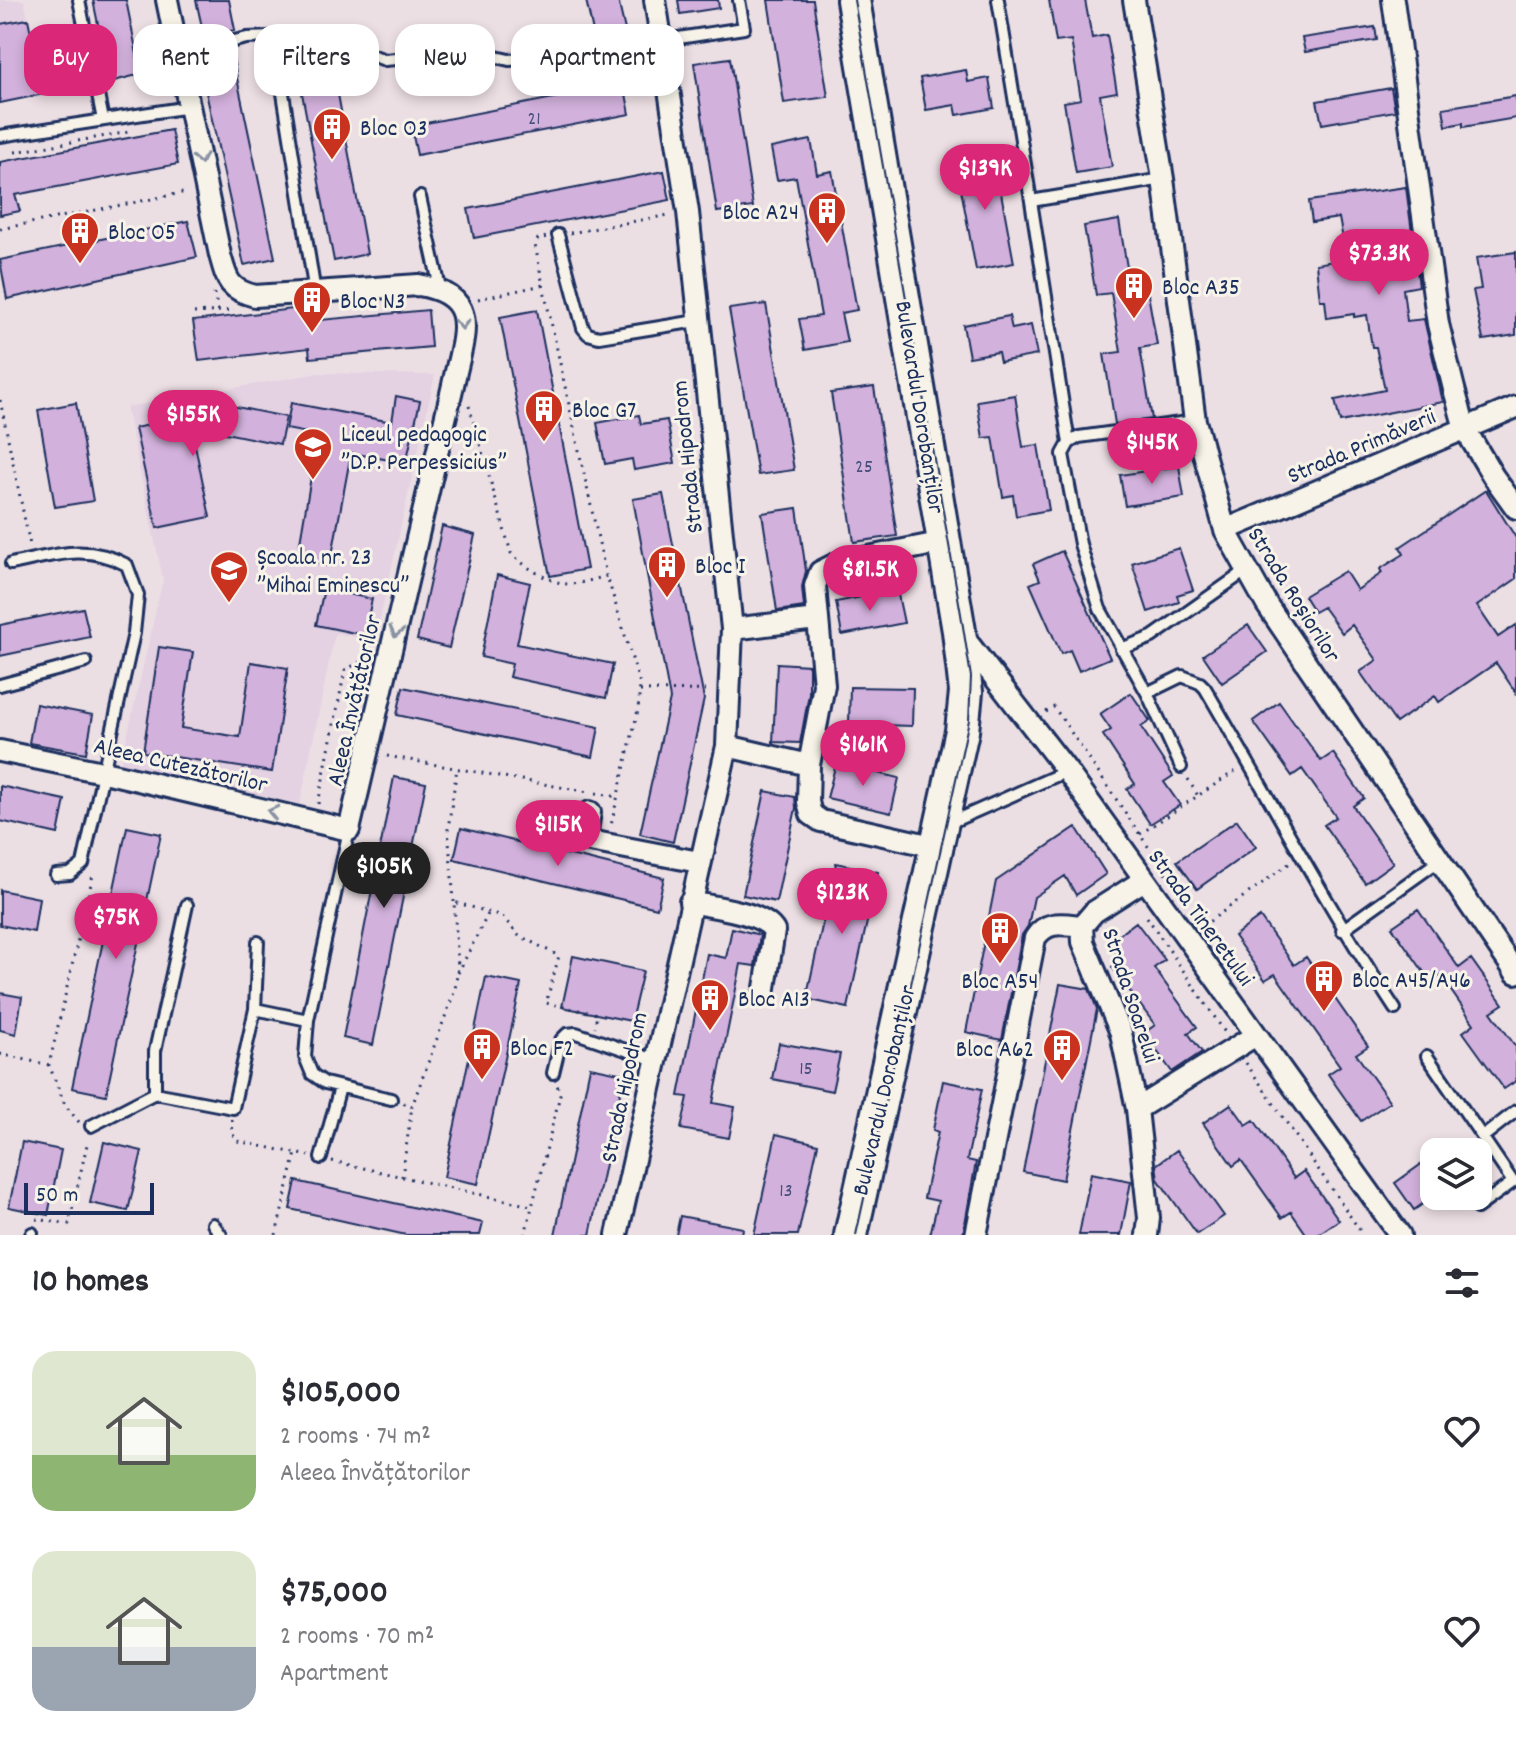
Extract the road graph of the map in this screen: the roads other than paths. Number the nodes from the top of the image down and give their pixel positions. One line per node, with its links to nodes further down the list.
1 (79, 0): 18 (lane)
2 (167, 0): 9 (street)
3 (655, 0): 10 (street, Strada Hipodrom)
4 (739, 0): 11 (lane)
5 (853, 0): 33 (main road, Bulevardul Dorobanților)
6 (998, 0): 22 (lane)
7 (1134, 0): 20 (street, Strada Roșiorilor)
8 (1393, 0): 29 (street)
9 (172, 24)
10 (659, 24)
11 (684, 37)
12 (379, 58): 13 (lane)
13 (511, 60)
14 (187, 96): 17 (street)
15 (283, 96): 25 (lane)
16 (670, 96): 26 (street, Strada Hipodrom)
17 (189, 107): 18 (lane); 25 (street, one-way to 25)
18 (103, 120): 19 (lane)
19 (0, 136)
20 (1163, 179): 22 (lane); 28 (street, Strada Roșiorilor)
21 (420, 197): 24 (lane)
22 (1031, 201): 30 (lane)
23 (558, 235): 26 (lane)
24 (440, 288): 25 (street); 50 (street, Aleea Învățătorilor, one-way to 50)
25 (315, 293)
26 (697, 321): 37 (street, Strada Hipodrom)
27 (1516, 407): 29 (street, Strada Primăverii)
28 (1195, 421): 30 (lane); 32 (street, Strada Roșiorilor)
29 (1465, 429): 31 (street); 32 (street, Strada Primăverii)
30 (1069, 443): 39 (lane)
31 (1516, 508)
32 (1225, 530): 35 (street, Strada Roșiorilor)
33 (944, 542): 36 (street); 38 (main road, Bulevardul Dorobanților)
34 (11, 564): 47 (lane)
35 (1247, 570): 39 (lane); 52 (street, Strada Roșiorilor)
36 (817, 619): 37 (street); 45 (street)
37 (732, 629): 43 (street, Strada Hipodrom)
38 (959, 631): 48 (street, Strada Tineretului); 51 (main road, Bulevardul Dorobanților)
39 (1121, 649): 42 (lane)
40 (86, 662): 41 (lane)
41 (0, 685)
42 (1147, 693): 46 (lane); 59 (lane)
43 (727, 746): 45 (street); 53 (street, Strada Hipodrom)
44 (0, 751): 47 (street, Aleea Cutezătorilor)
45 (809, 765): 51 (street)
46 (1181, 767)
47 (102, 771): 50 (street, Aleea Cutezătorilor, one-way to 47); 54 (lane)
48 (1067, 771): 51 (lane); 55 (street, Strada Tineretului)
49 (590, 812): 53 (street)
50 (349, 830): 65 (lane)
51 (940, 837): 83 (main road, Bulevardul Dorobanților)
52 (1440, 860): 59 (lane); 61 (street, Strada Roșiorilor)
53 (699, 862): 56 (street, Strada Hipodrom)
54 (56, 875)
55 (1144, 880): 58 (street, Strada Soarelui); 66 (street, Strada Tineretului)
56 (690, 902): 62 (street); 68 (street, Strada Hipodrom)
57 (187, 905): 71 (lane)
58 (1082, 926): 73 (street, Strada Soarelui); 84 (street)
59 (1342, 930): 64 (lane)
60 (258, 942): 63 (lane)
61 (1516, 973)
62 (764, 994)
63 (255, 1009): 65 (lane); 71 (lane)
64 (1395, 1009)
65 (308, 1020): 70 (lane)
66 (1256, 1035): 73 (street, Strada Soarelui); 86 (street, Strada Tineretului)
67 (1427, 1056): 76 (lane)
68 (655, 1060): 69 (lane); 82 (street, Strada Hipodrom)
69 (553, 1073)
70 (340, 1087): 72 (lane); 78 (lane)
71 (155, 1093): 75 (lane)
72 (391, 1099)
73 (1137, 1109): 85 (street, Strada Soarelui)
74 (1516, 1111): 76 (lane)
75 (91, 1126)
76 (1484, 1136)
77 (1492, 1149): 79 (lane)
78 (321, 1158)
79 (1492, 1197)
80 (213, 1224): 81 (lane)
81 (221, 1235)
82 (617, 1235)
83 (851, 1235)
84 (976, 1235)
85 (1147, 1235)
86 (1400, 1235)

